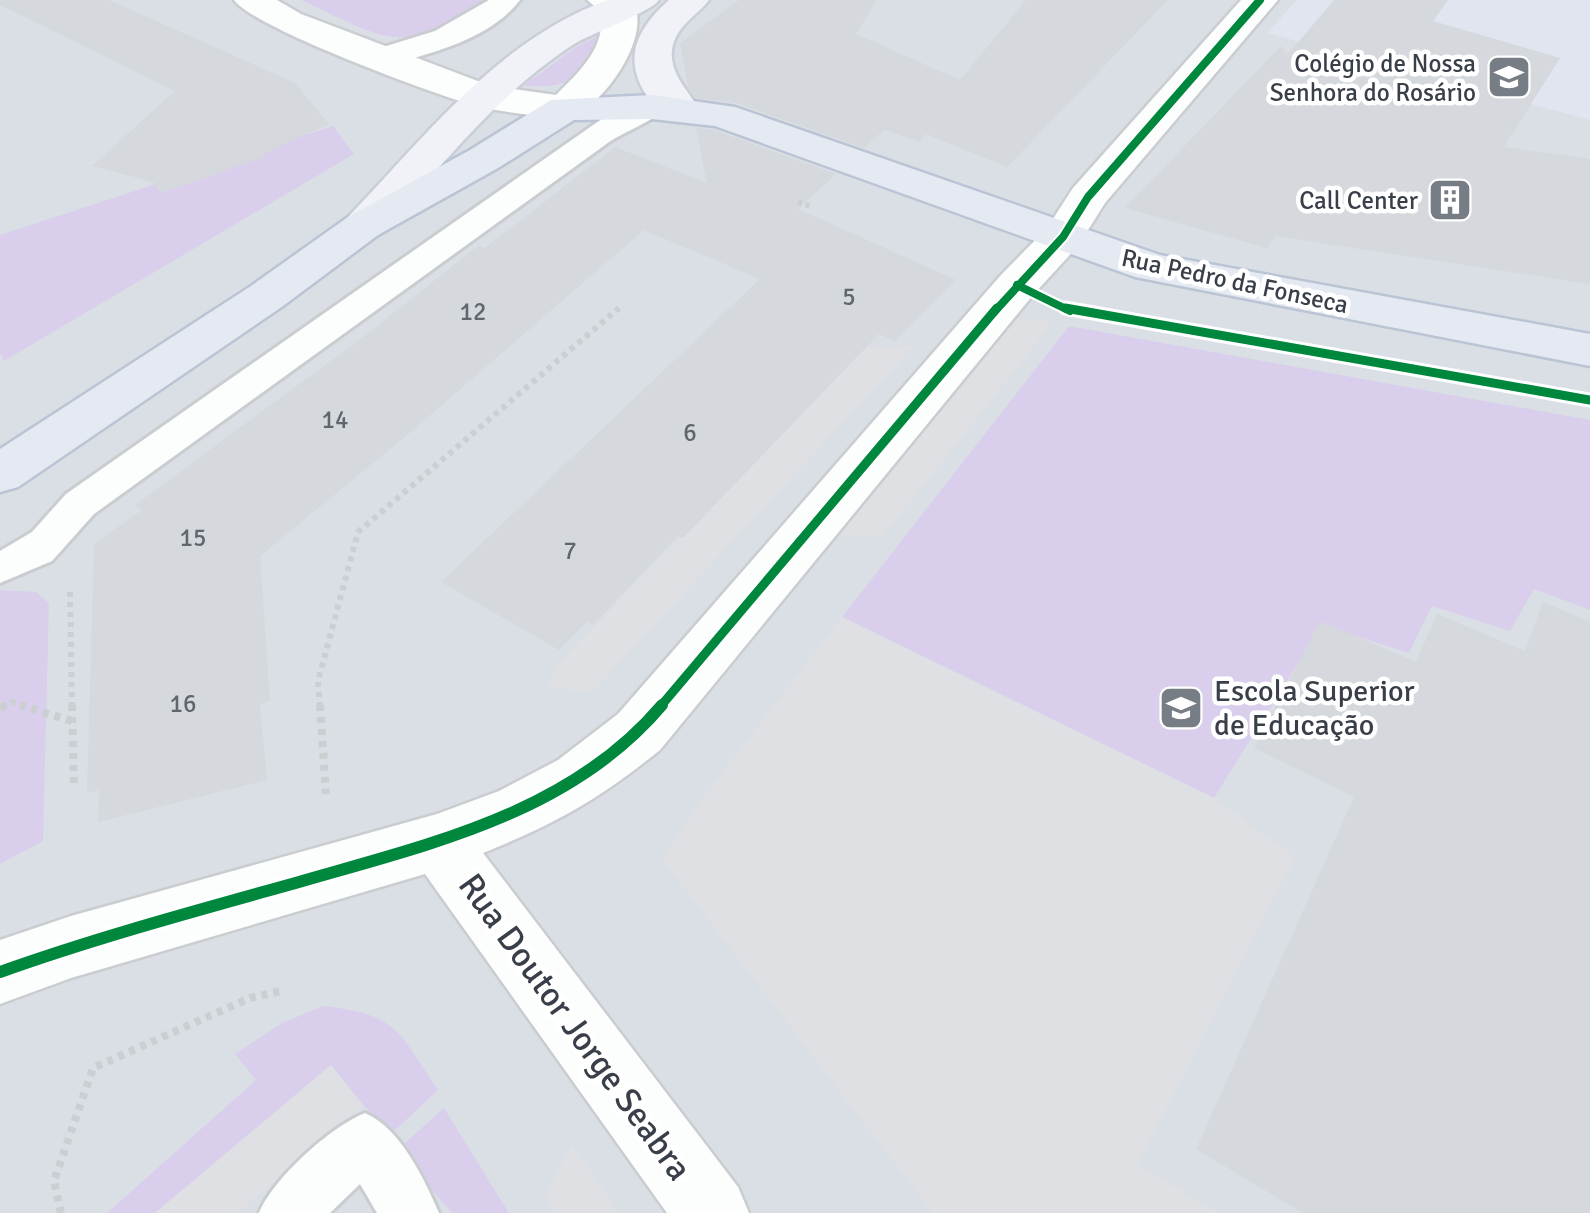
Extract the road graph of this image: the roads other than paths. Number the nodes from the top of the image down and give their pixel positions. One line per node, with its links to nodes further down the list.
1 (252, 0): 6 (street)
2 (506, 0): 6 (lane)
3 (691, 0): 9 (main road)
4 (1260, 0): 11 (street)
5 (621, 2): 7 (main road); 8 (street)
6 (377, 58): 7 (street)
7 (483, 96): 8 (street); 10 (main road)
8 (565, 108): 9 (main road, Rua Pedro da Fonseca); 10 (main road)
9 (666, 108): 11 (main road, Rua Pedro da Fonseca); 14 (lane)
10 (363, 226): 13 (main road)
11 (1063, 237): 12 (main road, Rua Pedro da Fonseca); 15 (street)
12 (1590, 350)
13 (0, 474)
14 (0, 567)
15 (438, 842): 16 (street); 19 (street, Rua Doutor Jorge Seabra)
16 (0, 972)
17 (288, 1213): 18 (lane)
18 (410, 1213)
19 (712, 1213)

